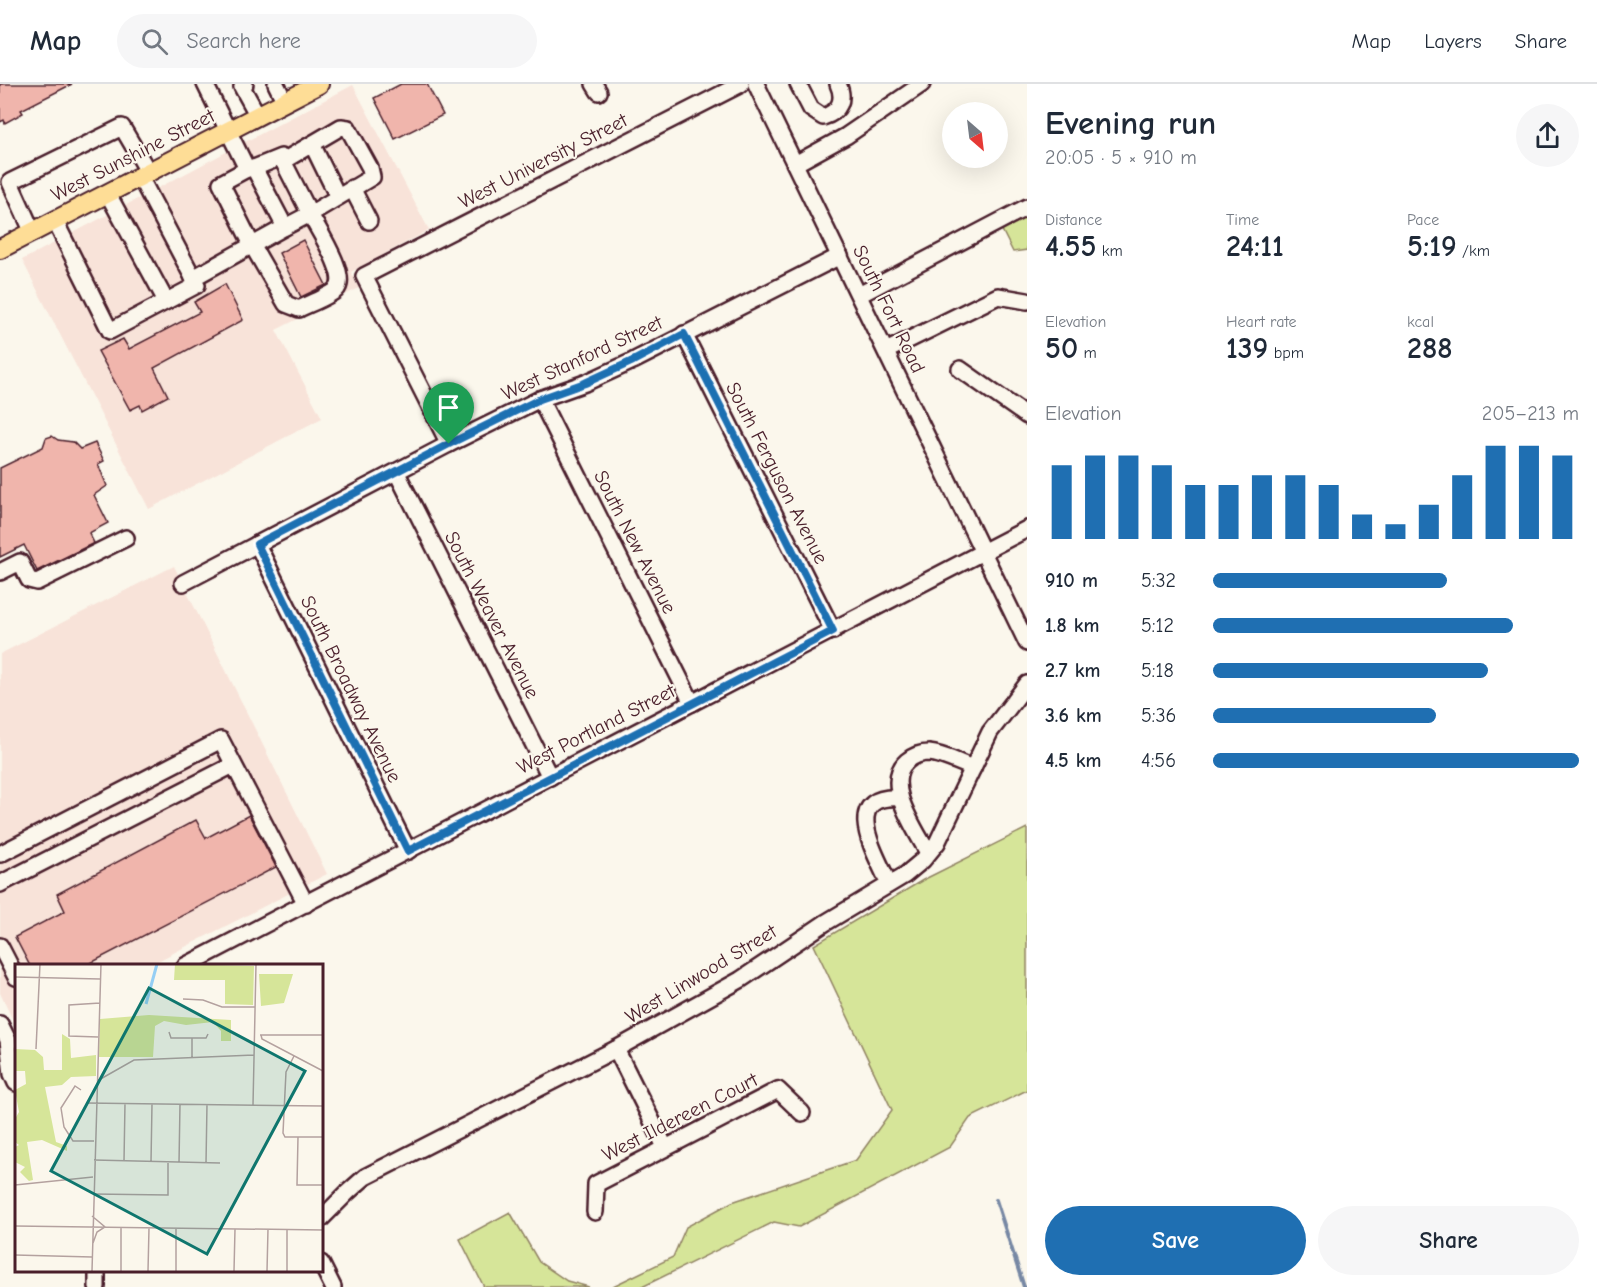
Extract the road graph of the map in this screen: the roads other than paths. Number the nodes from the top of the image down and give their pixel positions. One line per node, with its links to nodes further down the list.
1 (205, 84): 12 (street)
2 (245, 84): 11 (street)
3 (276, 84): 10 (street)
4 (319, 84): 10 (main road, West Sunshine Street)
5 (741, 84): 39 (street, West University Street)
6 (756, 84): 15 (street, South Fort Road)
7 (798, 84): 8 (street)
8 (838, 84)
9 (922, 84): 15 (street)
10 (285, 102): 11 (main road, West Sunshine Street)
11 (258, 116): 12 (main road, West Sunshine Street)
12 (229, 131): 16 (street); 17 (main road, West Sunshine Street)
13 (312, 144): 14 (street); 18 (street); 20 (street)
14 (283, 161): 16 (street); 22 (street)
15 (795, 164): 29 (street, South Fort Road)
16 (251, 169): 25 (street); 27 (street)
17 (145, 175): 19 (main road, West Sunshine Street); 26 (street); 30 (street)
18 (352, 188): 20 (street); 24 (street)
19 (108, 194): 23 (main road, West Sunshine Street); 32 (street)
20 (338, 197): 22 (street)
21 (1027, 207): 31 (street)
22 (310, 214): 25 (street); 27 (street)
23 (55, 221): 26 (main road, West Sunshine Street); 32 (street)
24 (369, 221)
25 (285, 227): 27 (street)
26 (33, 233): 28 (main road, West Sunshine Street)
27 (252, 245): 30 (street)
28 (0, 249)
29 (840, 256): 31 (street, South Fort Road); 34 (street, West Stanford Street)
30 (193, 278): 32 (street)
31 (859, 295): 35 (street, South Fort Road)
32 (166, 301)
33 (1027, 301): 35 (street)
34 (684, 334): 37 (street, West Stanford Street); 47 (street, South Ferguson Avenue)
35 (886, 351): 44 (street, South Fort Road)
36 (960, 369): 38 (street)
37 (540, 399): 39 (street, West Stanford Street); 50 (street, South New Avenue)
38 (1027, 416)
39 (449, 444): 40 (street, West Stanford Street)
40 (397, 473): 43 (street, West Stanford Street); 53 (street, South Weaver Avenue)
41 (1027, 530): 44 (street, West Portland Street)
42 (126, 538): 45 (street)
43 (257, 544): 46 (street, West Stanford Street); 55 (street, South Broadway Avenue)
44 (983, 553): 47 (street, West Portland Street); 48 (street, South Fort Road)
45 (0, 572)
46 (183, 583)
47 (833, 631): 50 (street, West Portland Street)
48 (1027, 643)
49 (1027, 684): 52 (street, West Linwood Street)
50 (692, 703): 53 (street, West Portland Street)
51 (233, 765): 57 (street); 58 (street); 60 (street)
52 (973, 768): 54 (street); 56 (street, West Linwood Street)
53 (550, 777): 55 (street, West Portland Street)
54 (900, 798): 56 (street); 59 (street)
55 (408, 851): 60 (street, West Portland Street)
56 (928, 853): 59 (street, West Linwood Street)
57 (0, 854)
58 (0, 884)
59 (890, 884): 65 (street, West Linwood Street)
60 (306, 904): 62 (street, West Portland Street)
61 (0, 946): 63 (street)
62 (189, 964)
63 (15, 975)
64 (0, 1023): 66 (street)
65 (616, 1049): 69 (street); 71 (street, West Linwood Street)
66 (9, 1057): 67 (street)
67 (15, 1081)
68 (802, 1113): 69 (street, West Ildereen Court)
69 (665, 1147): 70 (street, West Ildereen Court)
70 (595, 1212)
71 (322, 1219)
72 (322, 1265): 73 (street)
73 (333, 1287)

